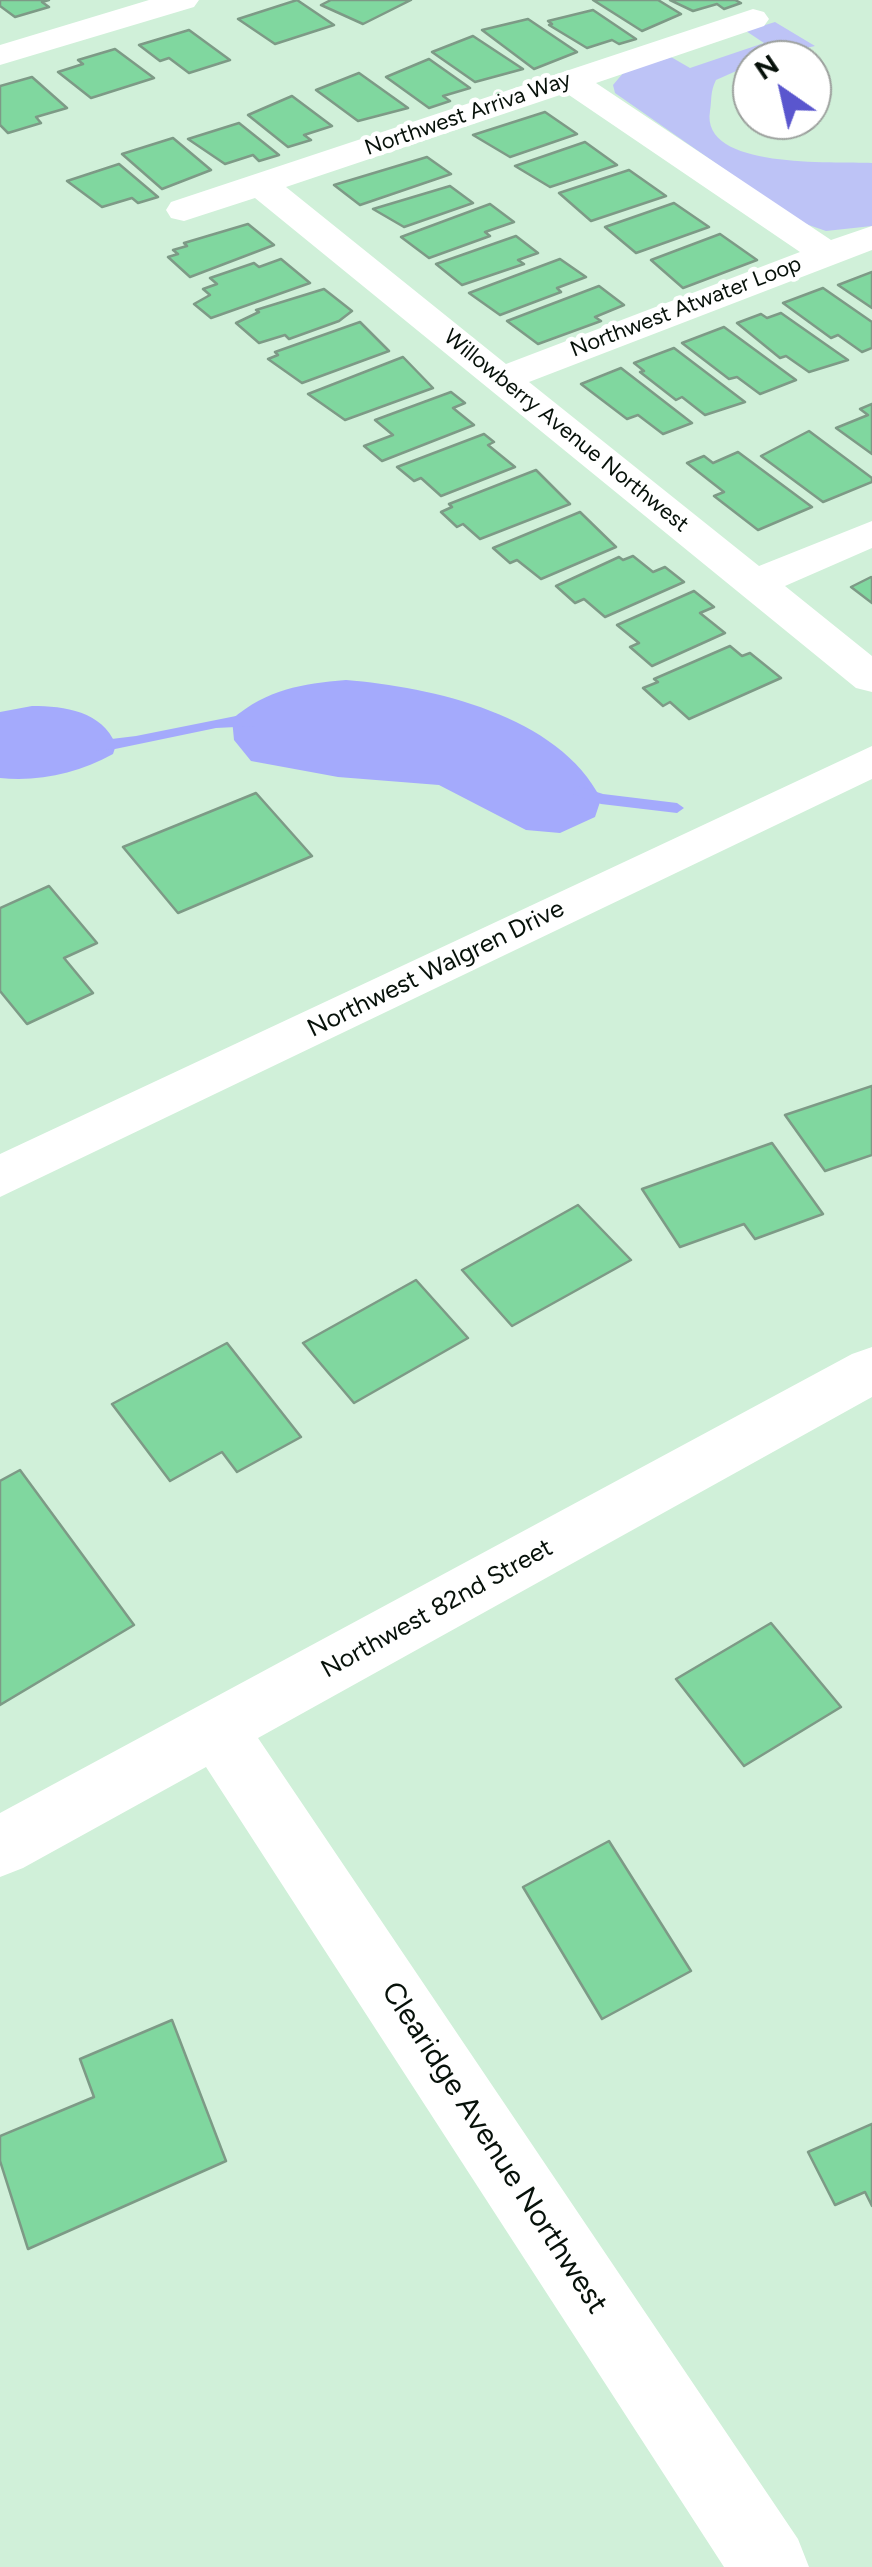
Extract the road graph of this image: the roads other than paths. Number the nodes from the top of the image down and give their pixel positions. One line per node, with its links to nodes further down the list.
1 (183, 0): 3 (street)
2 (753, 19): 4 (street, Northwest Arriva Way)
3 (0, 55)
4 (569, 80): 5 (street, Northwest Arriva Way); 8 (street)
5 (260, 184): 6 (street, Northwest Arriva Way); 9 (street, Willowberry Avenue Northwest)
6 (184, 210)
7 (872, 237): 8 (street, Northwest Atwater Loop)
8 (826, 252): 9 (street, Northwest Atwater Loop)
9 (500, 379): 11 (street, Willowberry Avenue Northwest)
10 (872, 532): 11 (street)
11 (755, 584): 12 (street, Willowberry Avenue Northwest)
12 (872, 678)
13 (872, 761): 14 (street, Northwest Walgren Drive)
14 (0, 1177)
15 (872, 1370): 16 (street, Northwest 82nd Street)
16 (217, 1730): 17 (street, Northwest 82nd Street); 18 (street, Clearidge Avenue Northwest)
17 (0, 1846)
18 (770, 2567)

